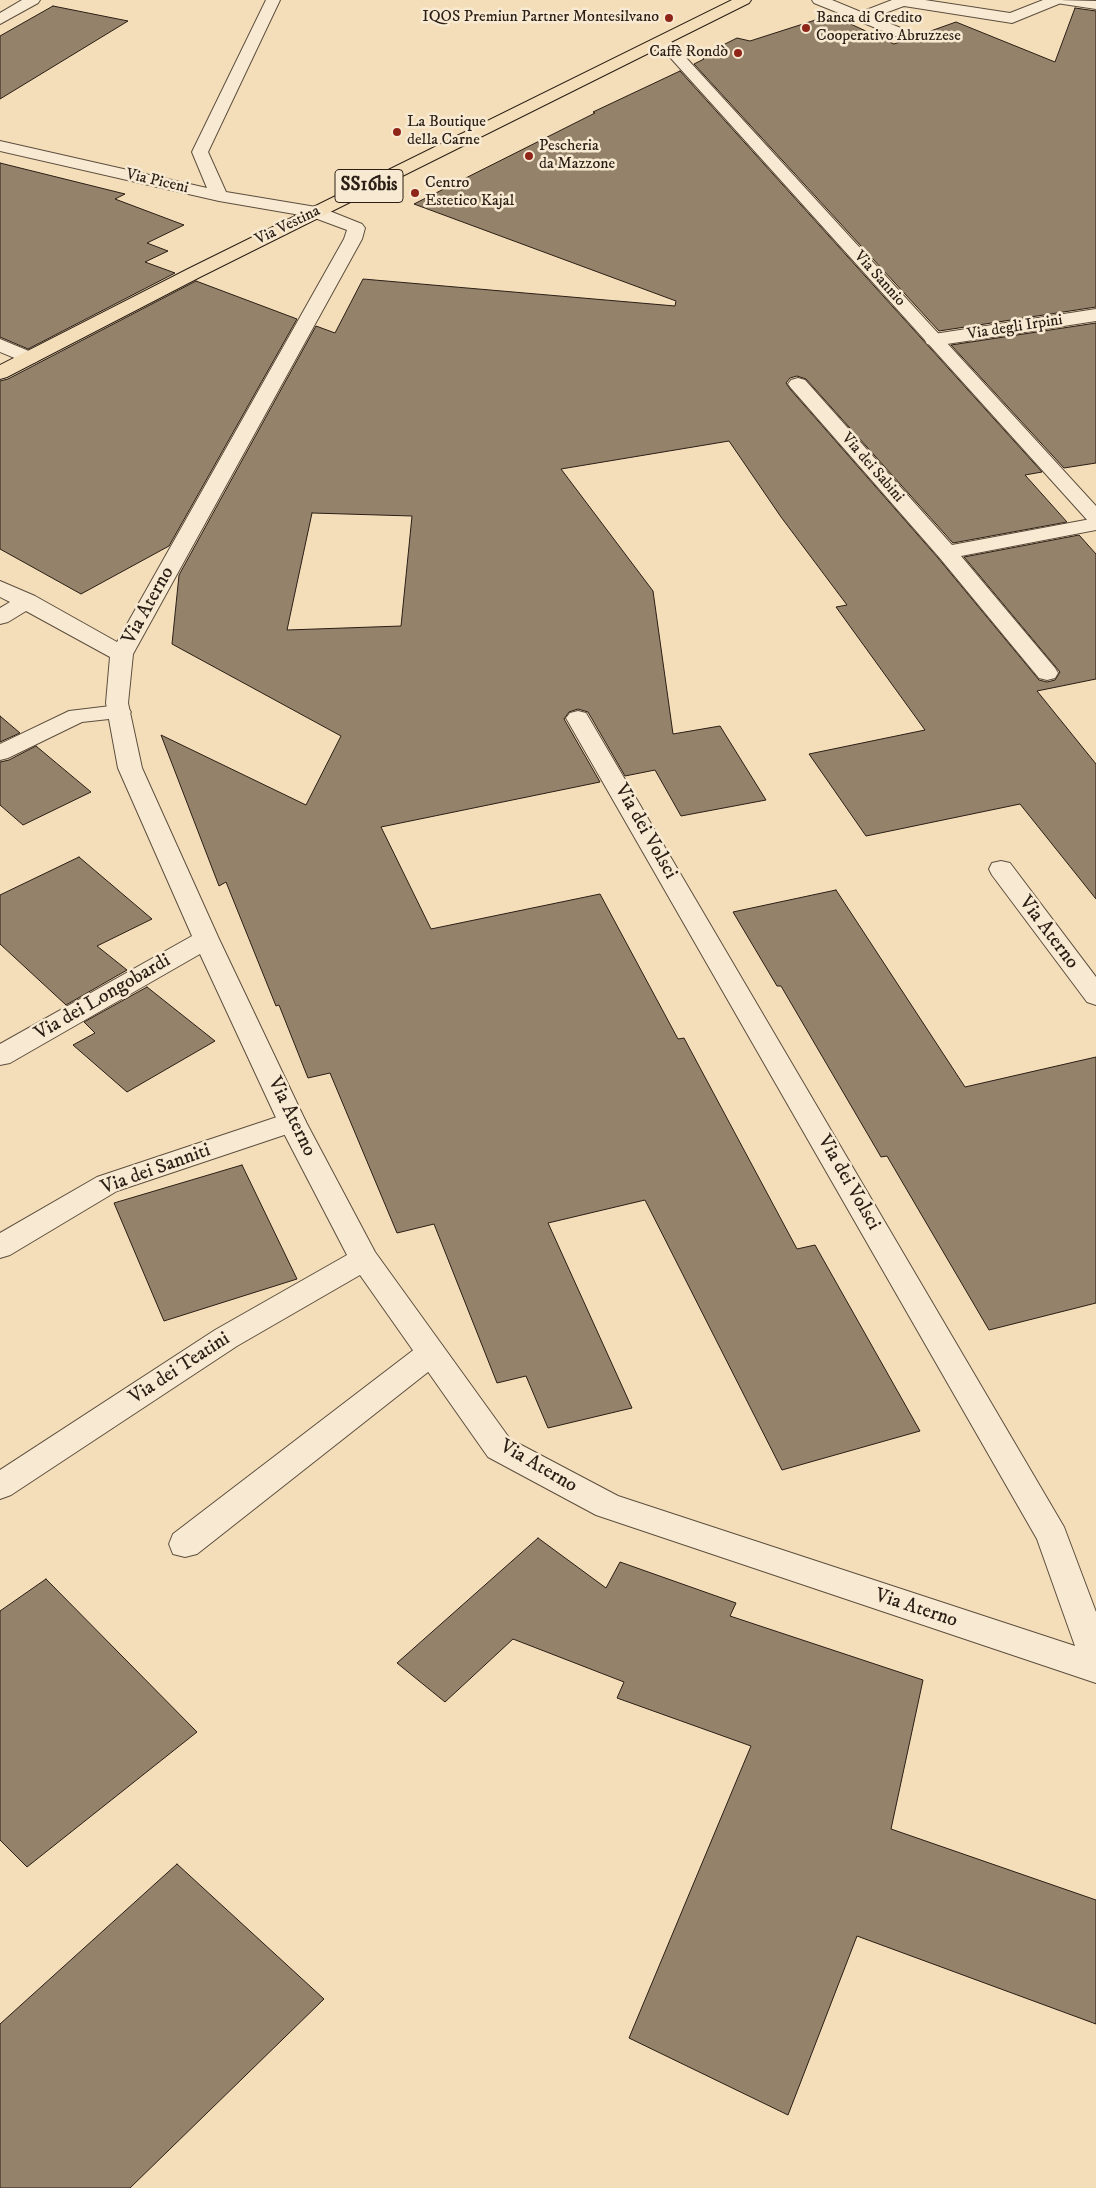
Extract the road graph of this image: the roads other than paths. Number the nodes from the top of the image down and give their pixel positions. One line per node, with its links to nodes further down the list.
1 (33, 0): 9 (street)
2 (273, 0): 13 (street)
3 (741, 0): 11 (main road, Via Vestina / SS16bis)
4 (819, 0): 8 (street)
5 (1056, 0): 8 (street)
6 (1063, 0): 7 (street)
7 (1096, 5)
8 (860, 17): 10 (street)
9 (0, 19)
10 (903, 34)
11 (663, 40): 14 (main road, Via Vestina / SS16bis); 16 (street, Via Sannio)
12 (0, 146): 13 (street, Via Piceni)
13 (219, 196): 14 (street, Via Piceni)
14 (316, 212): 18 (main road, Via Vestina / SS16bis); 27 (street, Via Aterno)
15 (1096, 315): 16 (street, Via degli Irpini)
16 (934, 340): 21 (street, Via Sannio)
17 (0, 345): 18 (street)
18 (29, 358): 19 (main road, Via Vestina / SS16bis)
19 (0, 373)
20 (798, 384): 23 (street, Via dei Sabini)
21 (1096, 518)
22 (1096, 524): 23 (street)
23 (947, 552): 28 (street, Via dei Sabini)
24 (0, 588): 25 (street)
25 (27, 601): 26 (street); 27 (street)
26 (0, 617)
27 (122, 654): 29 (street, Via Aterno)
28 (1048, 673)
29 (119, 712): 31 (street); 33 (street, Via Aterno)
30 (578, 718): 42 (street, Via dei Volsci)
31 (0, 753)
32 (1001, 870): 34 (street, Via Aterno)
33 (206, 939): 35 (street, Via dei Longobardi); 36 (street, Via Aterno)
34 (1096, 996)
35 (0, 1056)
36 (292, 1122): 37 (street, Via dei Sanniti); 38 (street, Via Aterno)
37 (0, 1247)
38 (364, 1259): 39 (street, Via Aterno); 40 (street, Via dei Teatini)
39 (431, 1353): 41 (street); 43 (street, Via Aterno)
40 (0, 1486)
41 (185, 1544)
42 (1096, 1658)
43 (1096, 1668)

